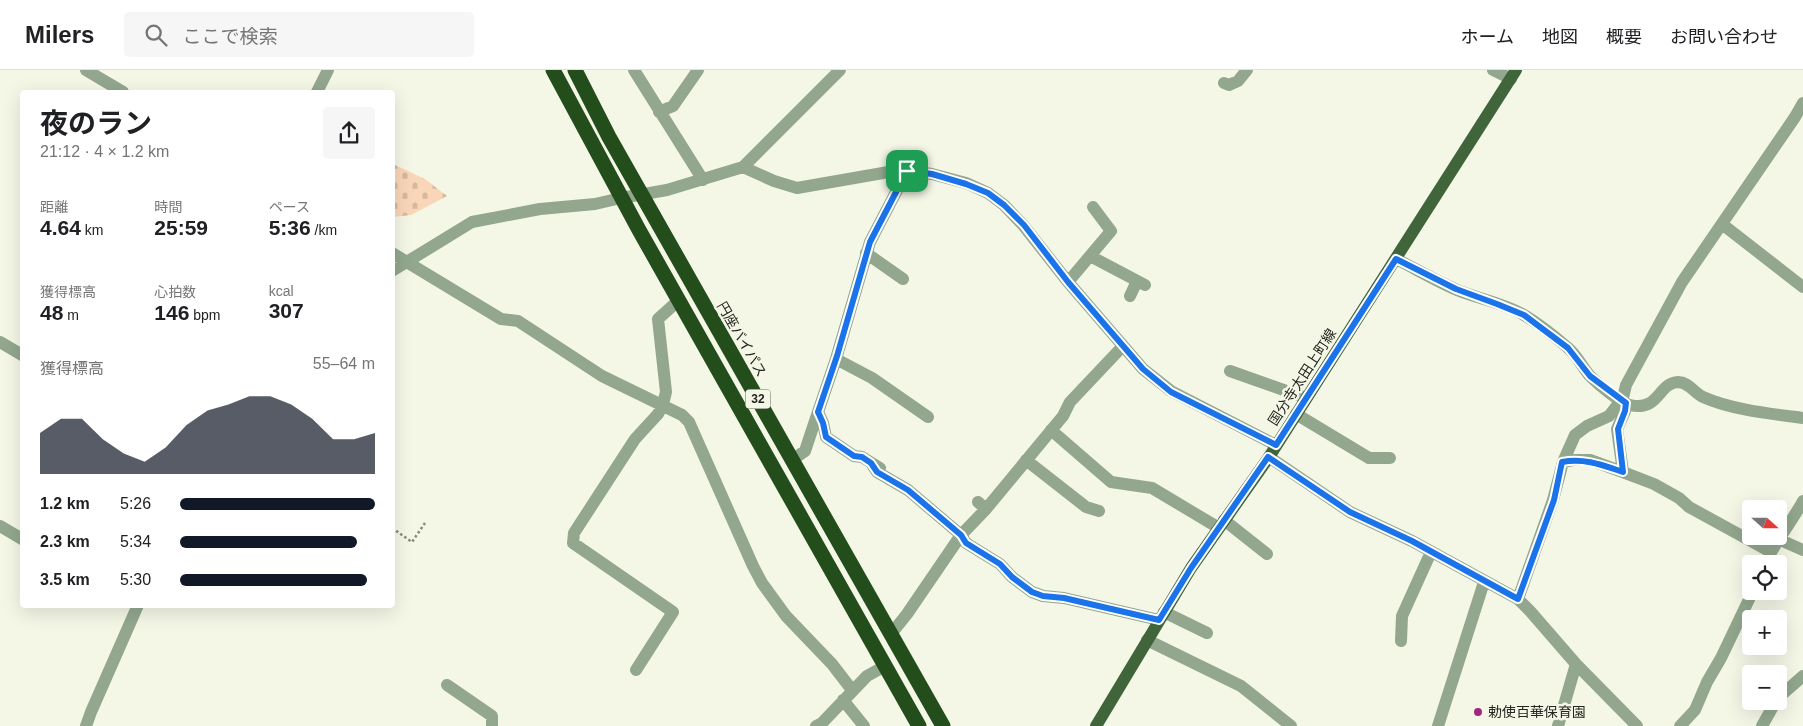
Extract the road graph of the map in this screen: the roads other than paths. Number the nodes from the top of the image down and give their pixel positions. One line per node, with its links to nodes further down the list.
1 (86, 70): 12 (street)
2 (328, 70): 13 (street)
3 (553, 70): 20 (highway, 32)
4 (575, 70): 19 (highway, 円座バイパス / 32)
5 (634, 70): 15 (street)
6 (698, 70): 15 (street)
7 (840, 70): 16 (street)
8 (1247, 70): 11 (street)
9 (1493, 70): 10 (street)
10 (1513, 75): 26 (main road, 国分寺太田上町線)
11 (1224, 83)
12 (120, 90)
13 (319, 90)
14 (1803, 103): 22 (street)
15 (659, 112): 18 (street)
16 (743, 168): 17 (street); 18 (street)
17 (907, 171): 23 (street); 30 (street)
18 (703, 180): 19 (street)
19 (642, 194): 20 (street); 50 (highway, 円座バイパス / 32)
20 (621, 198): 27 (street); 33 (highway, 32)
21 (1093, 207): 25 (street)
22 (1722, 224): 31 (street); 40 (street)
23 (866, 253): 29 (street); 37 (street)
24 (395, 255): 27 (street)
25 (1090, 256): 30 (street); 32 (street)
26 (1396, 259): 39 (main road, 国分寺太田上町線); 40 (street)
27 (407, 262): 28 (street); 41 (street)
28 (395, 269)
29 (903, 279)
30 (1068, 282): 35 (street)
31 (1803, 287)
32 (1130, 296)
33 (679, 300): 41 (street); 78 (highway, 32)
34 (0, 342): 36 (street)
35 (1123, 346): 46 (street); 47 (street)
36 (20, 354)
37 (836, 359): 42 (street); 44 (street)
38 (1230, 371): 39 (street)
39 (1306, 398): 43 (main road, 国分寺太田上町線)
40 (1623, 402): 45 (street); 52 (street); 53 (street)
41 (663, 404): 79 (street); 82 (street)
42 (818, 412): 50 (street); 59 (street)
43 (1296, 414): 47 (main road, 国分寺太田上町線); 49 (street)
44 (928, 417)
45 (1803, 418)
46 (1051, 430): 51 (street); 56 (street)
47 (1276, 445): 48 (main road, 国分寺太田上町線)
48 (1268, 457): 56 (main road, 国分寺太田上町線); 64 (street)
49 (1390, 458)
50 (792, 460): 74 (highway, 円座バイパス / 32)
51 (1026, 460): 55 (street); 59 (street)
52 (1562, 462): 53 (street); 69 (street)
53 (1623, 472): 65 (street)
54 (1803, 501): 57 (street)
55 (1099, 511)
56 (1222, 524): 66 (street); 72 (main road, 国分寺太田上町線)
57 (1788, 524)
58 (0, 526): 60 (street)
59 (961, 535): 72 (street); 74 (street)
60 (20, 538)
61 (1788, 543): 63 (street)
62 (1775, 545): 65 (street)
63 (1803, 550)
64 (1432, 552): 68 (street); 76 (street)
65 (1771, 552): 67 (street)
66 (1267, 554)
67 (1770, 555)
68 (1484, 582): 69 (street); 94 (street)
69 (1518, 599): 77 (street)
70 (1749, 600): 97 (street)
71 (137, 608): 86 (street)
72 (1161, 616): 73 (street); 75 (main road, 国分寺太田上町線)
73 (1207, 633)
74 (891, 634): 91 (highway, 円座バイパス / 32)
75 (1147, 640): 92 (main road, 国分寺太田上町線); 93 (street)
76 (1401, 641)
77 (1576, 664): 95 (street); 96 (street)
78 (885, 666): 82 (street); 90 (highway, 32)
79 (636, 670)
80 (1803, 676): 83 (street)
81 (447, 685): 87 (street)
82 (852, 690): 84 (street)
83 (1787, 690)
84 (843, 700): 88 (street); 89 (street)
85 (1771, 710): 98 (street)
86 (86, 726)
87 (492, 726)
88 (816, 726)
89 (864, 726)
90 (919, 726)
91 (943, 726)
92 (1096, 726)
93 (1291, 726)
94 (1438, 726)
95 (1558, 726)
96 (1637, 726)
97 (1680, 726)
98 (1762, 726)

